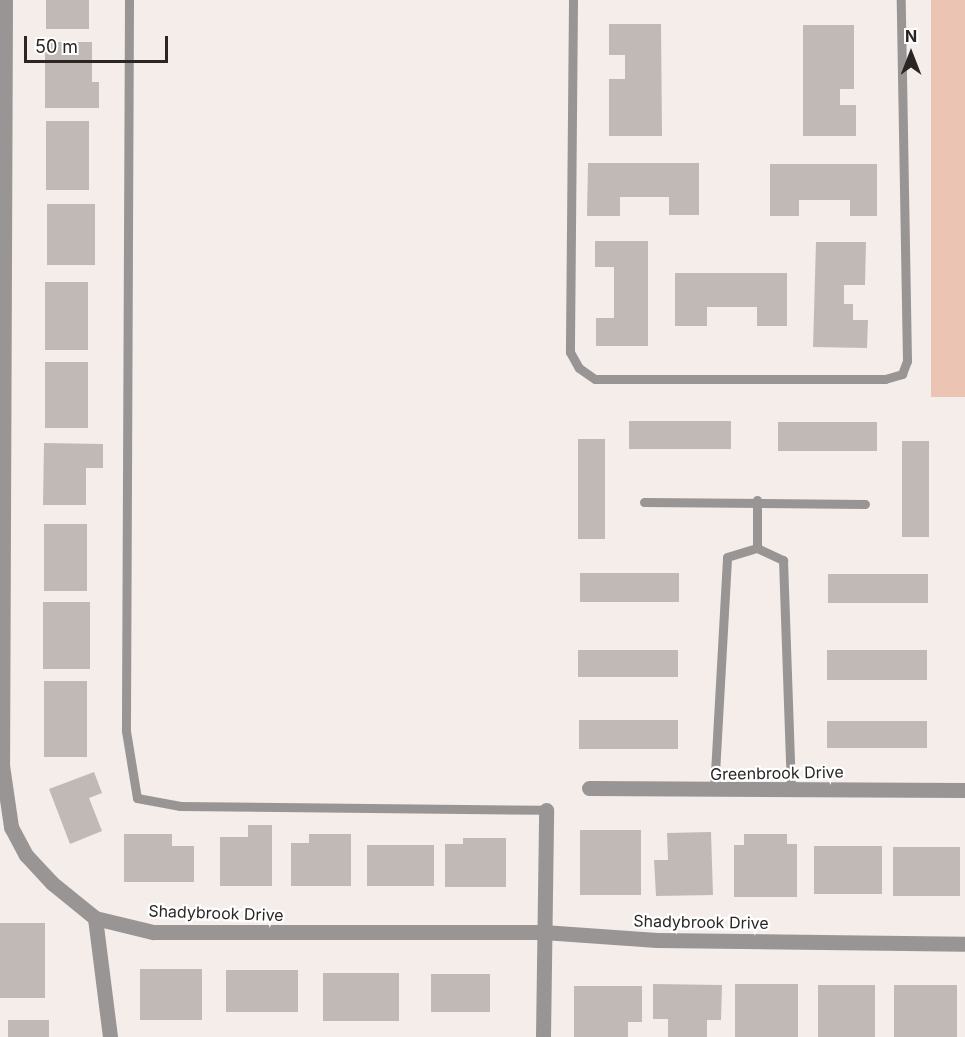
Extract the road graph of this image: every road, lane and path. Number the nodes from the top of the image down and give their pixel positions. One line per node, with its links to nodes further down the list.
1 (4, 0): 5 (street, Shadybrook Drive)
2 (129, 0): 15 (lane)
3 (573, 0): 4 (lane)
4 (901, 0)
5 (2, 22): 6 (street, Shadybrook Drive)
6 (2, 348): 16 (street, Shadybrook Drive)
7 (757, 500): 8 (lane); 9 (lane); 10 (lane)
8 (644, 501)
9 (865, 504)
10 (756, 548): 12 (lane); 14 (lane)
11 (589, 788): 14 (street, Greenbrook Drive)
12 (791, 790): 13 (street, Greenbrook Drive); 14 (street, Greenbrook Drive)
13 (965, 790)
14 (714, 792)
15 (546, 810): 17 (street)
16 (95, 918): 17 (street, Shadybrook Drive); 19 (street)
17 (543, 932): 18 (street, Shadybrook Drive); 20 (street)
18 (965, 944)
19 (110, 1037)
20 (543, 1037)

